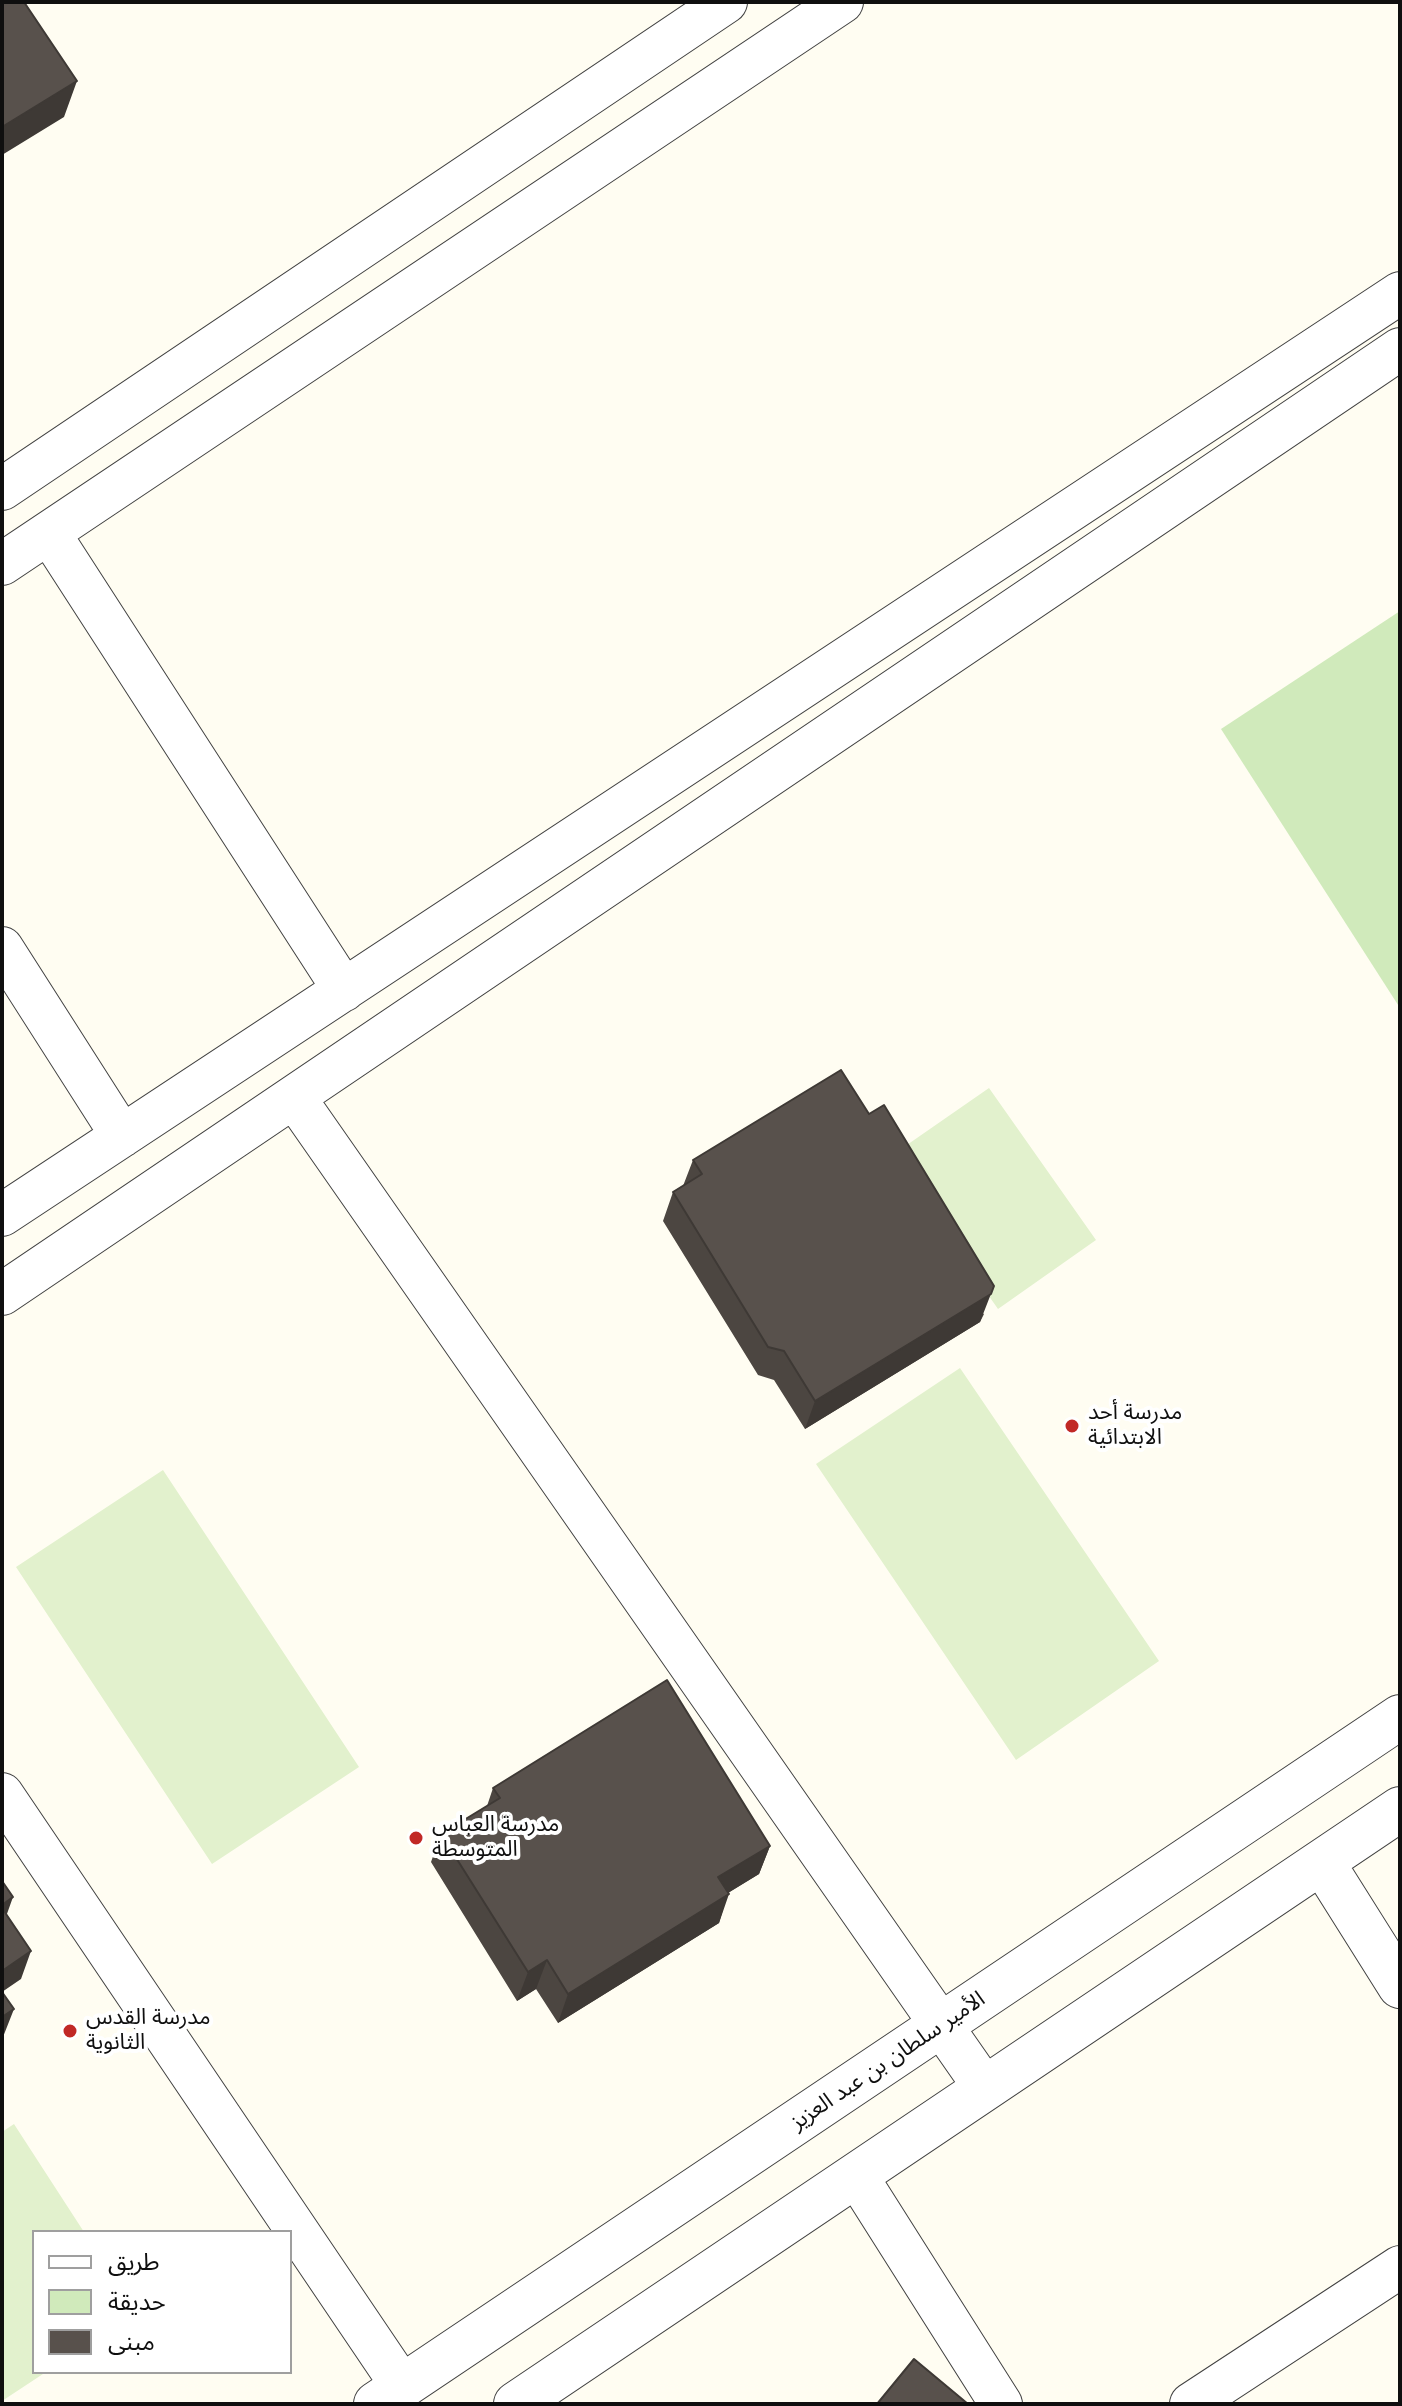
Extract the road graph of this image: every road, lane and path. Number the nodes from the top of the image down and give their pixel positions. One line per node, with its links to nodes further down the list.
1 (726, 2): 5 (street)
2 (842, 2): 6 (street)
3 (1400, 293): 9 (street)
4 (1400, 349): 10 (street)
5 (2, 489)
6 (49, 533): 7 (street); 9 (street)
7 (2, 564)
8 (2, 948): 11 (street)
9 (344, 990): 11 (street)
10 (294, 1097): 13 (street); 19 (street)
11 (122, 1136): 12 (street)
12 (2, 1215)
13 (2, 1294)
14 (1400, 1717): 19 (street, الأمير سلطان بن عبد العزيز)
15 (2, 1794): 22 (street)
16 (1397, 1818): 17 (street)
17 (1322, 1862): 18 (street); 20 (street)
18 (1400, 1986)
19 (940, 2026): 20 (street); 25 (street, الأمير سلطان بن عبد العزيز)
20 (985, 2088): 21 (street)
21 (856, 2175): 26 (street); 27 (street)
22 (283, 2230)
23 (292, 2244): 25 (street)
24 (1400, 2267): 28 (street)
25 (389, 2395)
26 (516, 2404)
27 (1001, 2404)
28 (1191, 2404)

